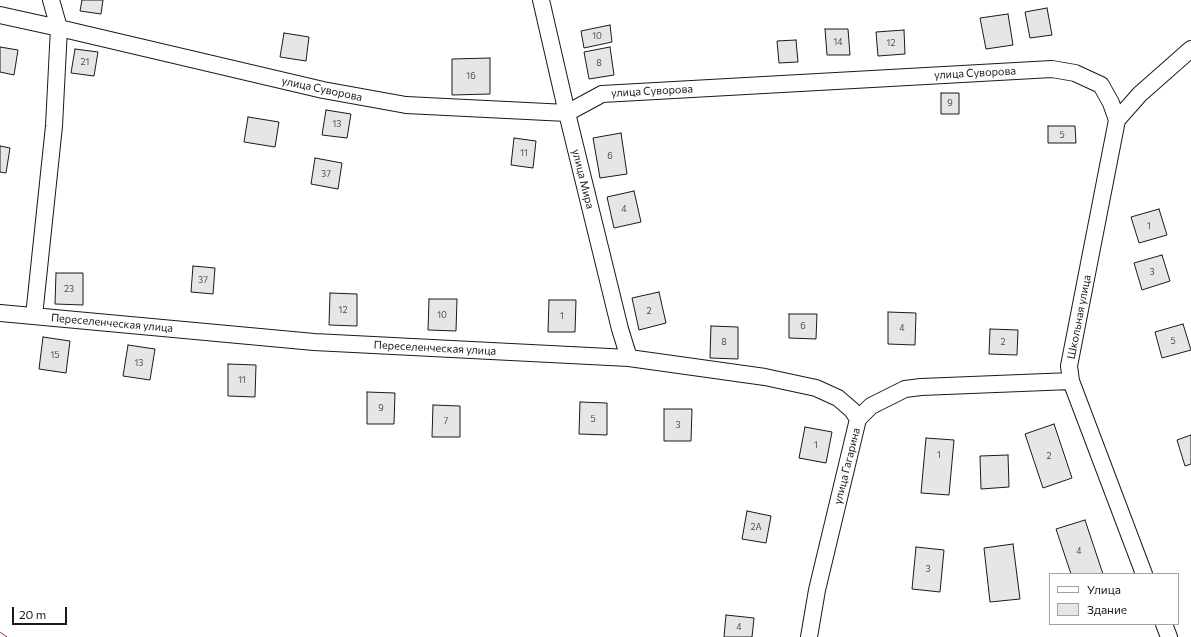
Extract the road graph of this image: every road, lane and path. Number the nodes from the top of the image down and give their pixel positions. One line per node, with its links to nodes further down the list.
1 (51, 0): 4 (street)
2 (541, 0): 6 (street, улица Мира)
3 (0, 16): 4 (street, улица Суворова)
4 (59, 28): 6 (street, улица Суворова); 9 (street)
5 (1191, 49): 7 (street)
6 (567, 112): 7 (street, улица Суворова); 10 (street, улица Мира)
7 (1117, 120): 11 (street, Школьная улица)
8 (0, 313): 9 (street, Переселенческая улица)
9 (34, 316): 10 (street, Переселенческая улица)
10 (629, 358): 12 (street, Переселенческая улица)
11 (1071, 381): 12 (street, улица Гагарина); 13 (street, Школьная улица)
12 (858, 419): 15 (street, улица Гагарина)
13 (1144, 573)
14 (1164, 625): 16 (street)
15 (809, 637)
16 (1168, 637)

